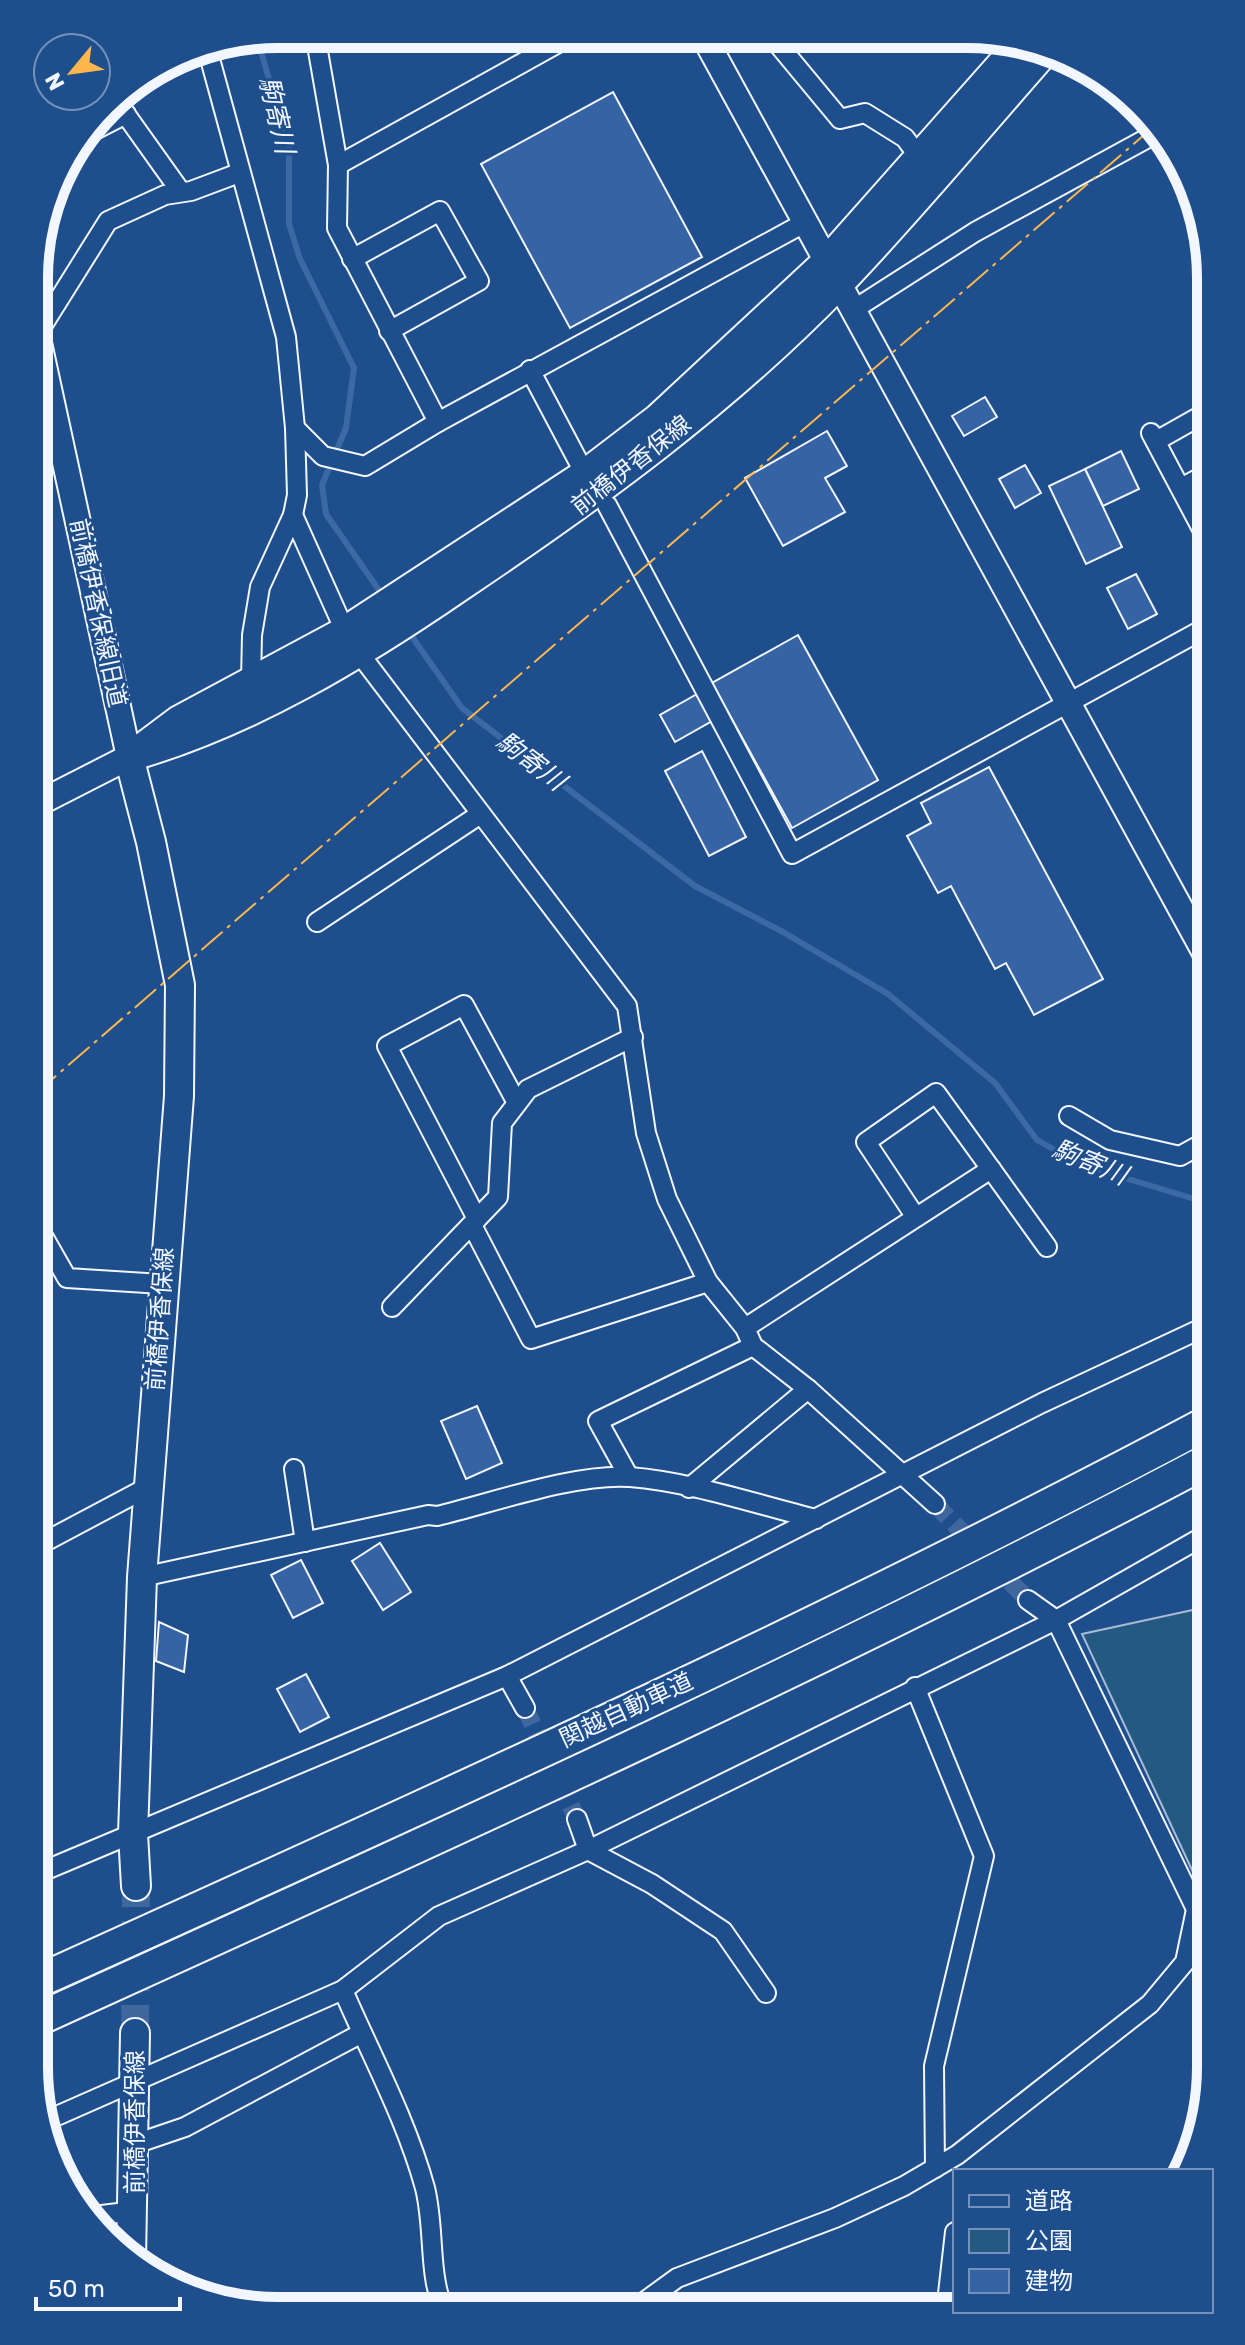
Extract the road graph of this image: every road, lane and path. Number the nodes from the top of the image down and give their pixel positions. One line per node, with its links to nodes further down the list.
1 (317, 48): 13 (street)
2 (549, 48): 13 (street)
3 (710, 48): 16 (street)
4 (781, 48): 12 (street)
5 (1012, 52): 12 (main road, 前橋伊香保線)
6 (210, 58): 14 (street)
7 (1038, 59): 18 (main road, 前橋伊香保線)
8 (122, 109): 9 (street)
9 (126, 114): 10 (street); 15 (street)
10 (108, 123)
11 (1149, 137): 19 (street)
12 (919, 157): 18 (main road, 前橋伊香保線)
13 (338, 165): 17 (street)
14 (239, 173): 15 (street); 26 (street)
15 (181, 192): 20 (street)
16 (806, 222): 18 (street); 22 (street)
17 (352, 259): 21 (street); 21 (street)
18 (831, 274): 19 (street); 27 (main road, 前橋伊香保線); 33 (main road, 前橋伊香保線)
19 (853, 310): 37 (street)
20 (48, 315)
21 (389, 331): 25 (street)
22 (530, 370): 25 (street); 27 (street)
23 (48, 389): 38 (street, 前橋伊香保線旧道)
24 (1197, 417): 29 (street)
25 (438, 422): 26 (street)
26 (295, 428): 31 (street)
27 (585, 474): 33 (main road, 前橋伊香保線)
28 (1197, 479): 29 (street)
29 (1181, 488): 32 (street)
30 (607, 505): 37 (street)
31 (293, 515): 35 (street); 36 (street)
32 (1197, 519)
33 (412, 604): 35 (main road, 前橋伊香保線)
34 (1197, 632): 37 (street)
35 (352, 642): 36 (main road, 前橋伊香保線); 38 (main road, 前橋伊香保線); 40 (street)
36 (251, 681): 38 (main road, 前橋伊香保線)
37 (1067, 702): 42 (street)
38 (129, 757): 39 (street); 53 (main road, 前橋伊香保線)
39 (48, 798)
40 (479, 815): 41 (street); 43 (street)
41 (317, 922)
42 (1197, 939)
43 (633, 1037): 44 (street); 52 (street)
44 (517, 1103): 49 (street); 49 (street)
45 (1069, 1116): 46 (street)
46 (1197, 1147)
47 (991, 1169): 48 (street); 48 (street); 51 (street)
48 (915, 1216): 55 (street)
49 (474, 1222): 52 (street); 54 (street)
50 (48, 1245): 53 (street)
51 (1047, 1247)
52 (708, 1282): 55 (street)
53 (162, 1284): 64 (main road, 前橋伊香保線)
54 (392, 1307)
55 (745, 1328): 57 (street)
56 (1197, 1331): 62 (street)
57 (753, 1346): 58 (street); 63 (street)
58 (808, 1389): 62 (street); 65 (street)
59 (1197, 1428): 84 (highway, 関越自動車道)
60 (1197, 1466): 87 (highway, 関越自動車道)
61 (294, 1469): 70 (street)
62 (906, 1475): 66 (street); 67 (street)
63 (629, 1477): 65 (street); 70 (street)
64 (148, 1487): 68 (street); 71 (main road, 前橋伊香保線)
65 (689, 1488): 67 (street)
66 (935, 1504)
67 (816, 1519): 74 (street)
68 (48, 1540)
69 (1197, 1540): 73 (street)
70 (305, 1542): 71 (street)
71 (142, 1577): 78 (main road, 前橋伊香保線)
72 (1028, 1600): 73 (street)
73 (1056, 1620): 75 (street); 83 (street)
74 (507, 1676): 76 (street); 78 (street)
75 (915, 1687): 79 (street); 94 (street)
76 (525, 1708)
77 (577, 1819): 79 (street)
78 (133, 1834): 80 (street); 81 (main road, 前橋伊香保線)
79 (588, 1850): 85 (street); 86 (street)
80 (48, 1869)
81 (136, 1886)
82 (1197, 1898): 83 (street)
83 (1195, 1907): 93 (street)
84 (48, 1977)
85 (343, 1990): 89 (street); 90 (street)
86 (766, 1993)
87 (48, 2015)
88 (135, 2033): 90 (main road, 前橋伊香保線)
89 (362, 2033): 92 (street); 99 (street)
90 (135, 2081): 91 (street); 92 (main road, 前橋伊香保線)
91 (53, 2117)
92 (135, 2144): 95 (main road, 前橋伊香保線)
93 (959, 2163): 94 (street)
94 (935, 2168): 100 (street)
95 (134, 2211): 96 (street); 97 (main road, 前橋伊香保線)
96 (102, 2215)
97 (132, 2245)
98 (953, 2250): 101 (street)
99 (440, 2297)
100 (651, 2297)
101 (948, 2297)

